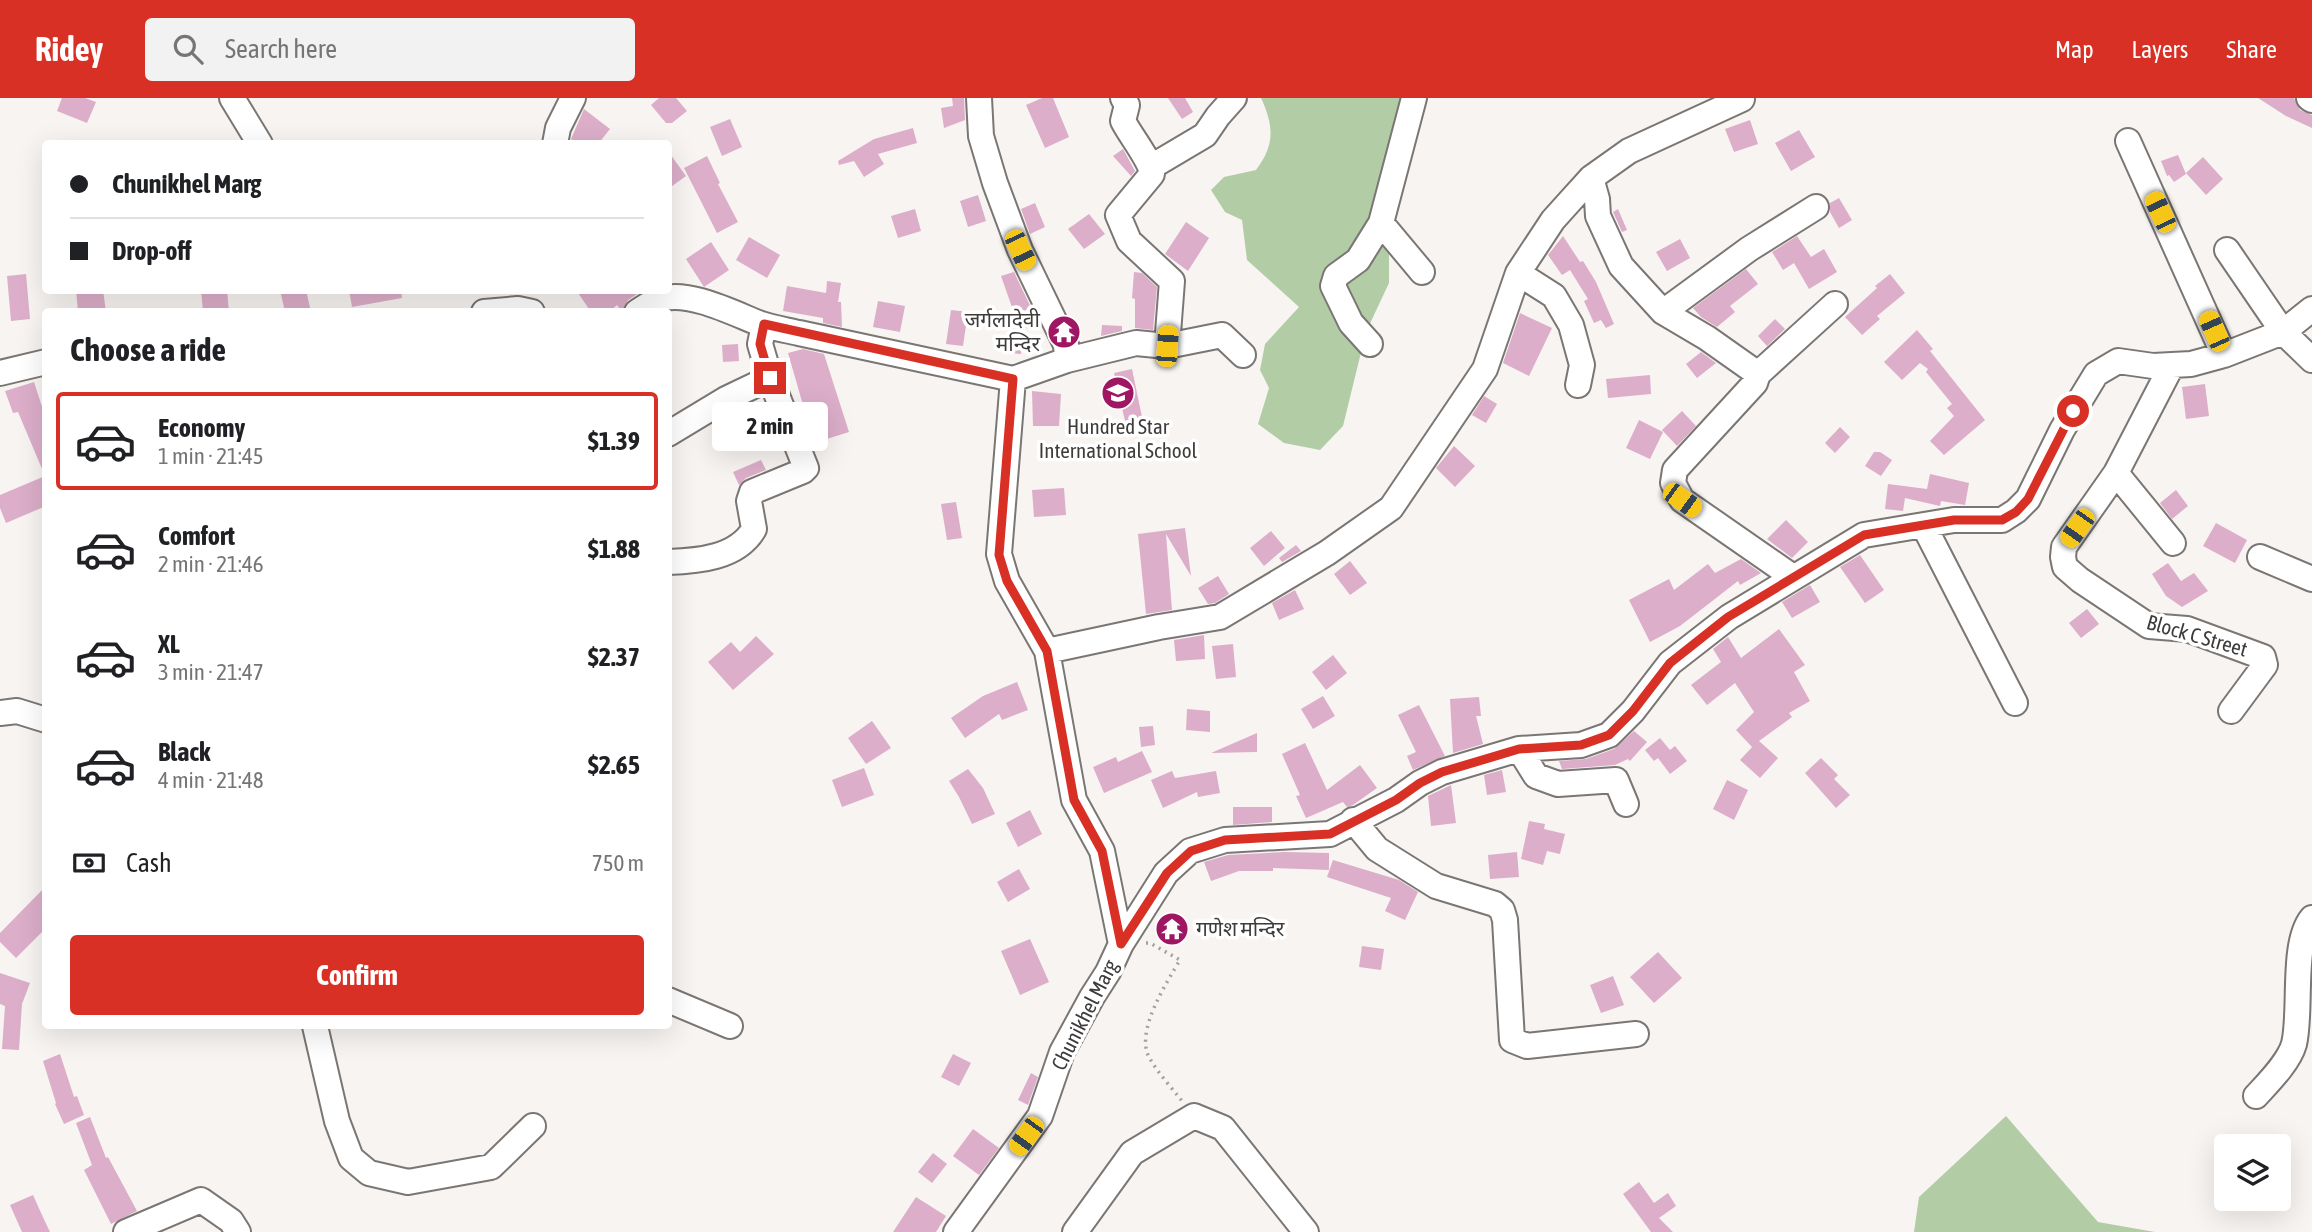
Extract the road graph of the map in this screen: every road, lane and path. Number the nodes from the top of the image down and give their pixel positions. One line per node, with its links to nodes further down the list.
1 (232, 98): 8 (street)
2 (573, 98): 9 (street)
3 (979, 98): 29 (street)
4 (1123, 98): 11 (street)
5 (1234, 98): 11 (street)
6 (1413, 98): 14 (street)
7 (1742, 99): 12 (street)
8 (258, 140)
9 (556, 140)
10 (2128, 141): 28 (street)
11 (1151, 167): 26 (street)
12 (1591, 178): 17 (street); 22 (street)
13 (1816, 207): 22 (street)
14 (1381, 223): 16 (street); 25 (street)
15 (2227, 250): 24 (street)
16 (1422, 272)
17 (1518, 272): 37 (street); 46 (street)
18 (660, 295): 20 (street); 23 (street)
19 (1835, 304): 34 (street)
20 (642, 308)
21 (2312, 309): 24 (street, Chunikhel Marg)
22 (1663, 312): 34 (street)
23 (764, 324): 35 (street); 36 (street)
24 (2283, 332): 28 (street, Chunikhel Marg); 30 (street)
25 (1370, 344)
26 (1167, 346): 27 (street); 29 (street)
27 (1243, 355)
28 (2224, 355): 32 (street, Chunikhel Marg)
29 (1067, 360): 36 (street)
30 (2312, 360)
31 (42, 363): 33 (street)
32 (2172, 365): 39 (street); 40 (street, Chunikhel Marg)
33 (0, 373)
34 (1758, 374): 44 (street)
35 (770, 378): 38 (street); 43 (street)
36 (1013, 379): 46 (street)
37 (1577, 385)
38 (672, 432)
39 (2116, 473): 41 (street); 48 (street, Block C Street)
40 (1924, 526): 44 (street, Chunikhel Marg); 47 (street)
41 (2173, 543)
42 (2260, 557): 45 (street)
43 (672, 562)
44 (1793, 577): 51 (street, Chunikhel Marg)
45 (2312, 579)
46 (1047, 651): 55 (street)
47 (2015, 703)
48 (2231, 711)
49 (0, 713): 50 (street)
50 (42, 719)
51 (1519, 749): 52 (street); 53 (street, Chunikhel Marg)
52 (1626, 804)
53 (1353, 820): 55 (street, Chunikhel Marg); 59 (street)
54 (2312, 918): 60 (street)
55 (1121, 944): 61 (path); 65 (street, Chunikhel Marg)
56 (672, 1002): 57 (street)
57 (730, 1026)
58 (316, 1029): 62 (street)
59 (1636, 1034)
60 (2256, 1096)
61 (1194, 1116): 66 (street); 67 (street)
62 (533, 1126)
63 (125, 1232): 64 (street)
64 (238, 1232)
65 (956, 1232)
66 (1075, 1232)
67 (1306, 1232)

